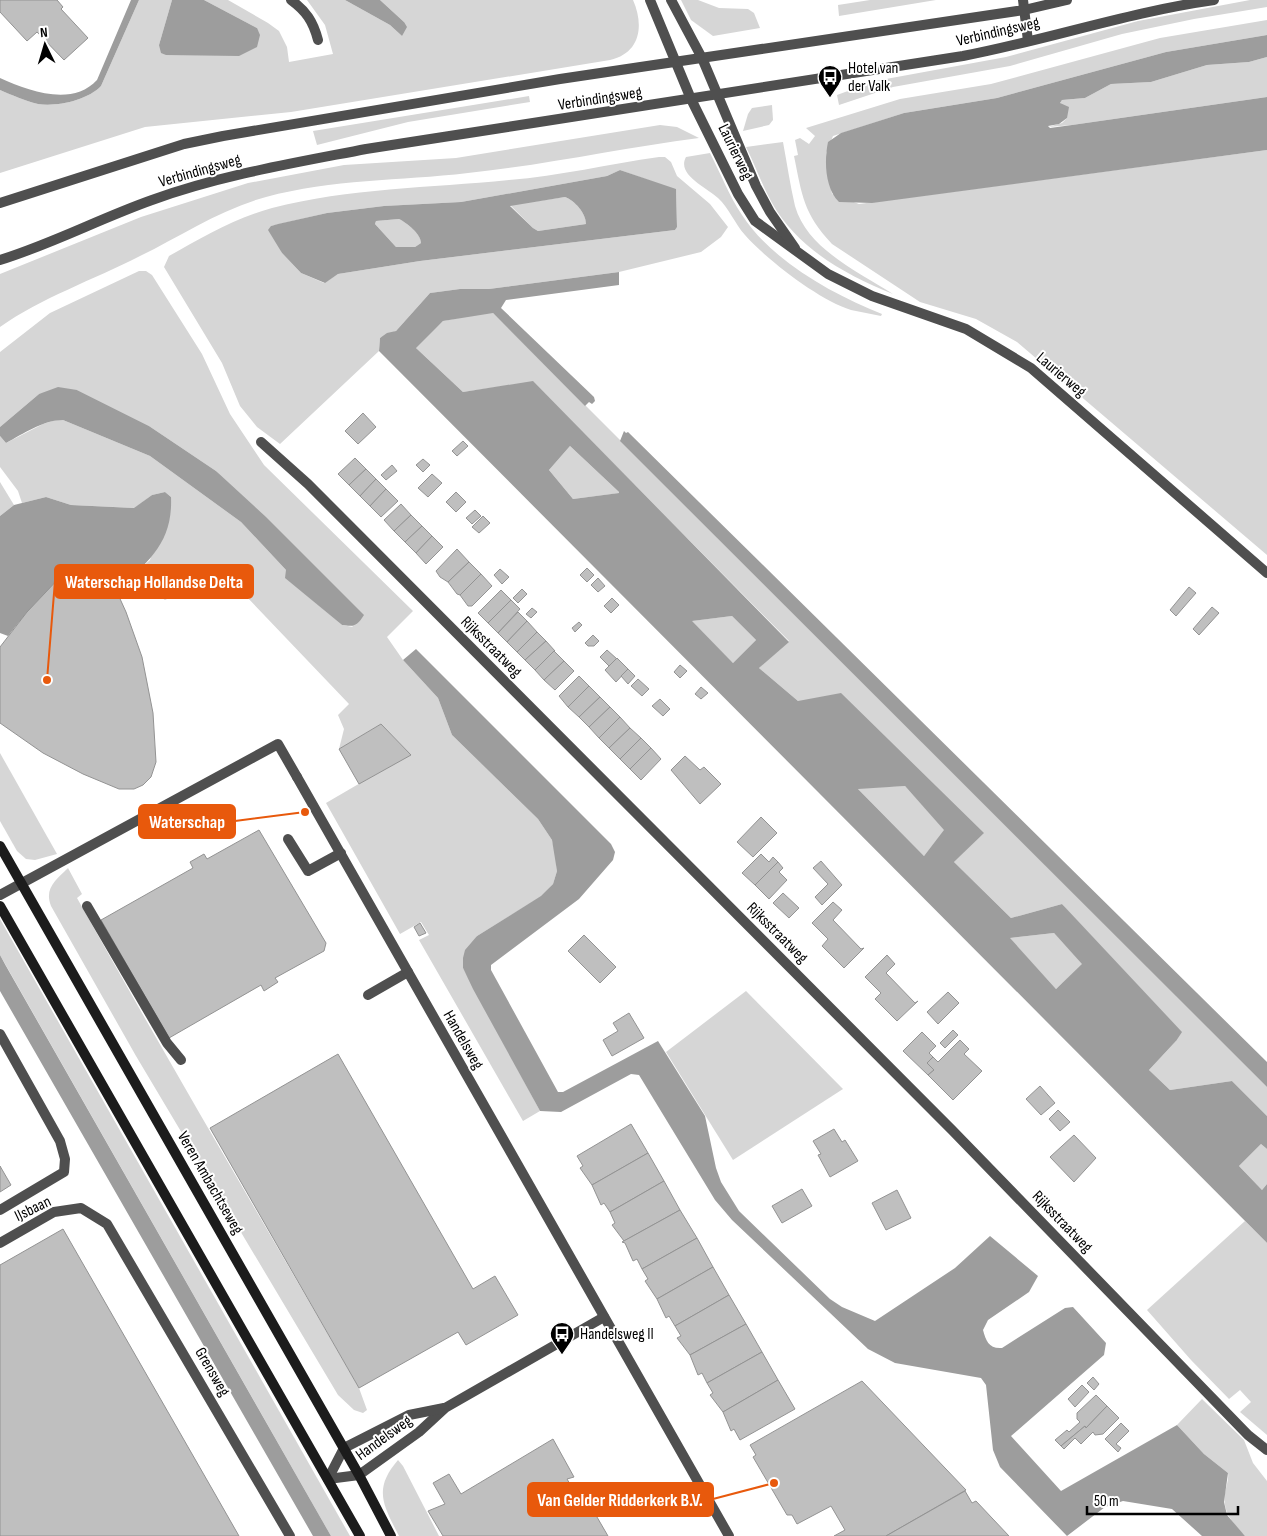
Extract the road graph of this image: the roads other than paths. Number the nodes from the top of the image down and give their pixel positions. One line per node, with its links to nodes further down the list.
1 (291, 0): 7 (street)
2 (650, 0): 10 (street, Laurierweg)
3 (671, 0): 9 (street, Laurierweg)
4 (1066, 0): 6 (street, Verbindingsweg)
5 (1214, 0): 8 (street, Verbindingsweg)
6 (1024, 5): 8 (street); 9 (street, Verbindingsweg)
7 (318, 40)
8 (1028, 41): 11 (street, Verbindingsweg)
9 (702, 58): 10 (street, Verbindingsweg); 11 (street, Laurierweg)
10 (675, 62): 12 (street, Laurierweg); 13 (street, Verbindingsweg)
11 (717, 95): 12 (street, Verbindingsweg); 14 (street, Laurierweg)
12 (691, 99): 14 (street, Laurierweg); 15 (street, Verbindingsweg)
13 (0, 203)
14 (800, 255): 17 (street, Laurierweg)
15 (0, 260)
16 (261, 442): 35 (street, Rijksstraatweg)
17 (1267, 574)
18 (288, 839): 20 (street)
19 (0, 846): 21 (main road, Veren Ambachtseweg)
20 (341, 852): 21 (street, Handelsweg); 25 (street, Handelsweg)
21 (21, 883): 22 (street); 34 (main road, Veren Ambachtseweg)
22 (0, 895)
23 (0, 906): 37 (main road)
24 (87, 906): 28 (street)
25 (408, 972): 26 (street); 32 (street, Handelsweg)
26 (368, 996)
27 (0, 1034): 29 (street)
28 (181, 1060)
29 (0, 1210)
30 (108, 1224): 31 (street, IJsbaan); 38 (street, Grensweg)
31 (0, 1243)
32 (604, 1317): 33 (street, Handelsweg); 41 (street, Handelsweg)
33 (445, 1408): 34 (street, Handelsweg); 36 (street, Handelsweg)
34 (344, 1448): 36 (main road, Veren Ambachtseweg); 37 (street, Handelsweg)
35 (1267, 1450)
36 (359, 1475): 37 (street, Handelsweg); 40 (main road, Veren Ambachtseweg)
37 (328, 1479): 39 (main road)
38 (290, 1536)
39 (360, 1536)
40 (391, 1536)
41 (729, 1536)

